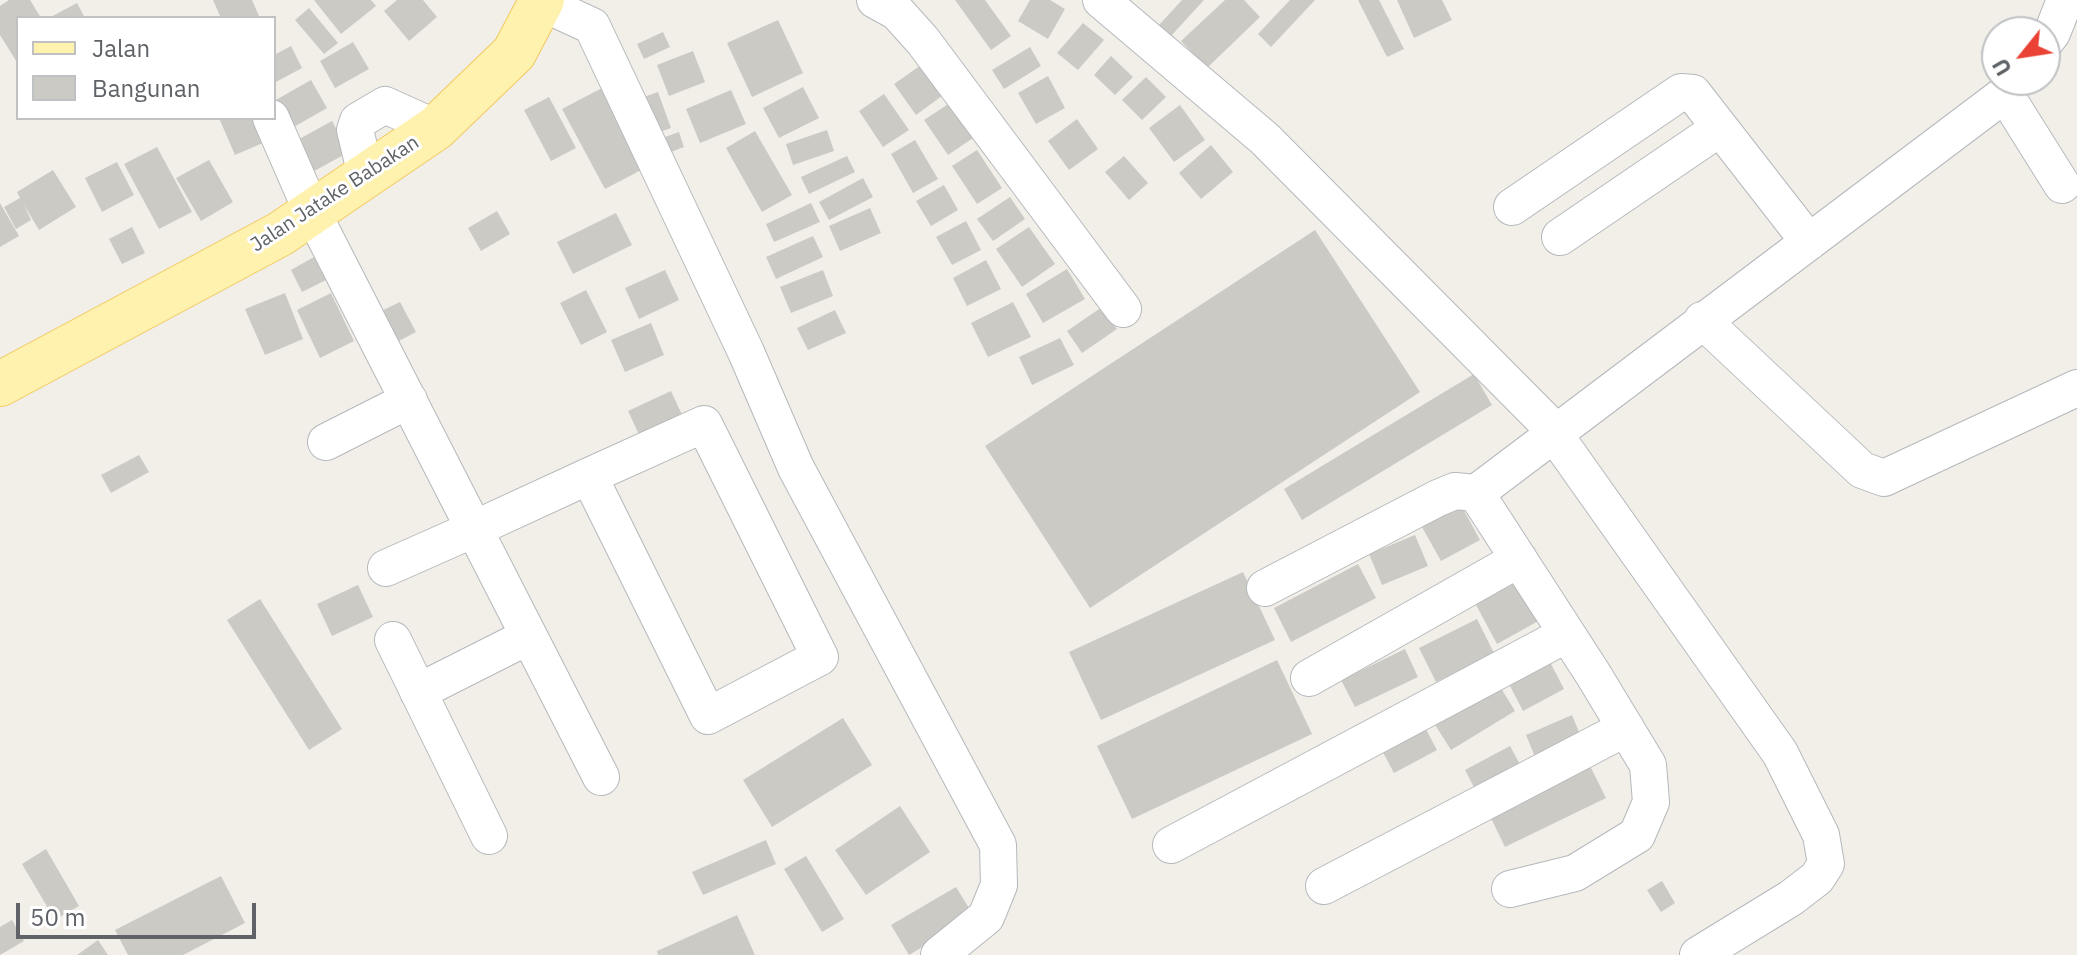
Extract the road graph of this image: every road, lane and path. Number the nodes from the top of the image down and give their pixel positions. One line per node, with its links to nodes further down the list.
1 (875, 0): 13 (street)
2 (1101, 0): 18 (street)
3 (542, 1): 10 (main road, Jalan Jatake Babakan); 37 (street)
4 (1999, 96): 12 (street)
5 (2016, 96): 8 (street)
6 (272, 120): 10 (street)
7 (1720, 128): 9 (street); 11 (street); 12 (street)
8 (2062, 185)
9 (1512, 207)
10 (312, 212): 15 (main road, Jalan Jatake Babakan); 17 (street)
11 (1560, 237)
12 (1809, 242): 14 (street)
13 (1123, 309)
14 (1702, 320): 16 (street); 18 (street)
15 (0, 384)
16 (2077, 388)
17 (409, 400): 19 (street); 22 (street)
18 (1556, 436): 21 (street); 38 (street)
19 (326, 442)
20 (589, 476): 20 (street); 22 (street)
21 (1476, 493): 23 (street); 25 (street)
22 (474, 529): 24 (street); 27 (street)
23 (1519, 559): 26 (street); 29 (street)
24 (386, 568)
25 (1265, 588)
26 (1567, 634): 31 (street); 34 (street)
27 (529, 636): 30 (street); 32 (street)
28 (393, 640): 30 (street)
29 (1309, 678)
30 (418, 692): 33 (street)
31 (1626, 728): 35 (street); 36 (street)
32 (601, 777)
33 (489, 836)
34 (1171, 845)
35 (1324, 886)
36 (1510, 889)
37 (939, 955)
38 (1698, 955)

